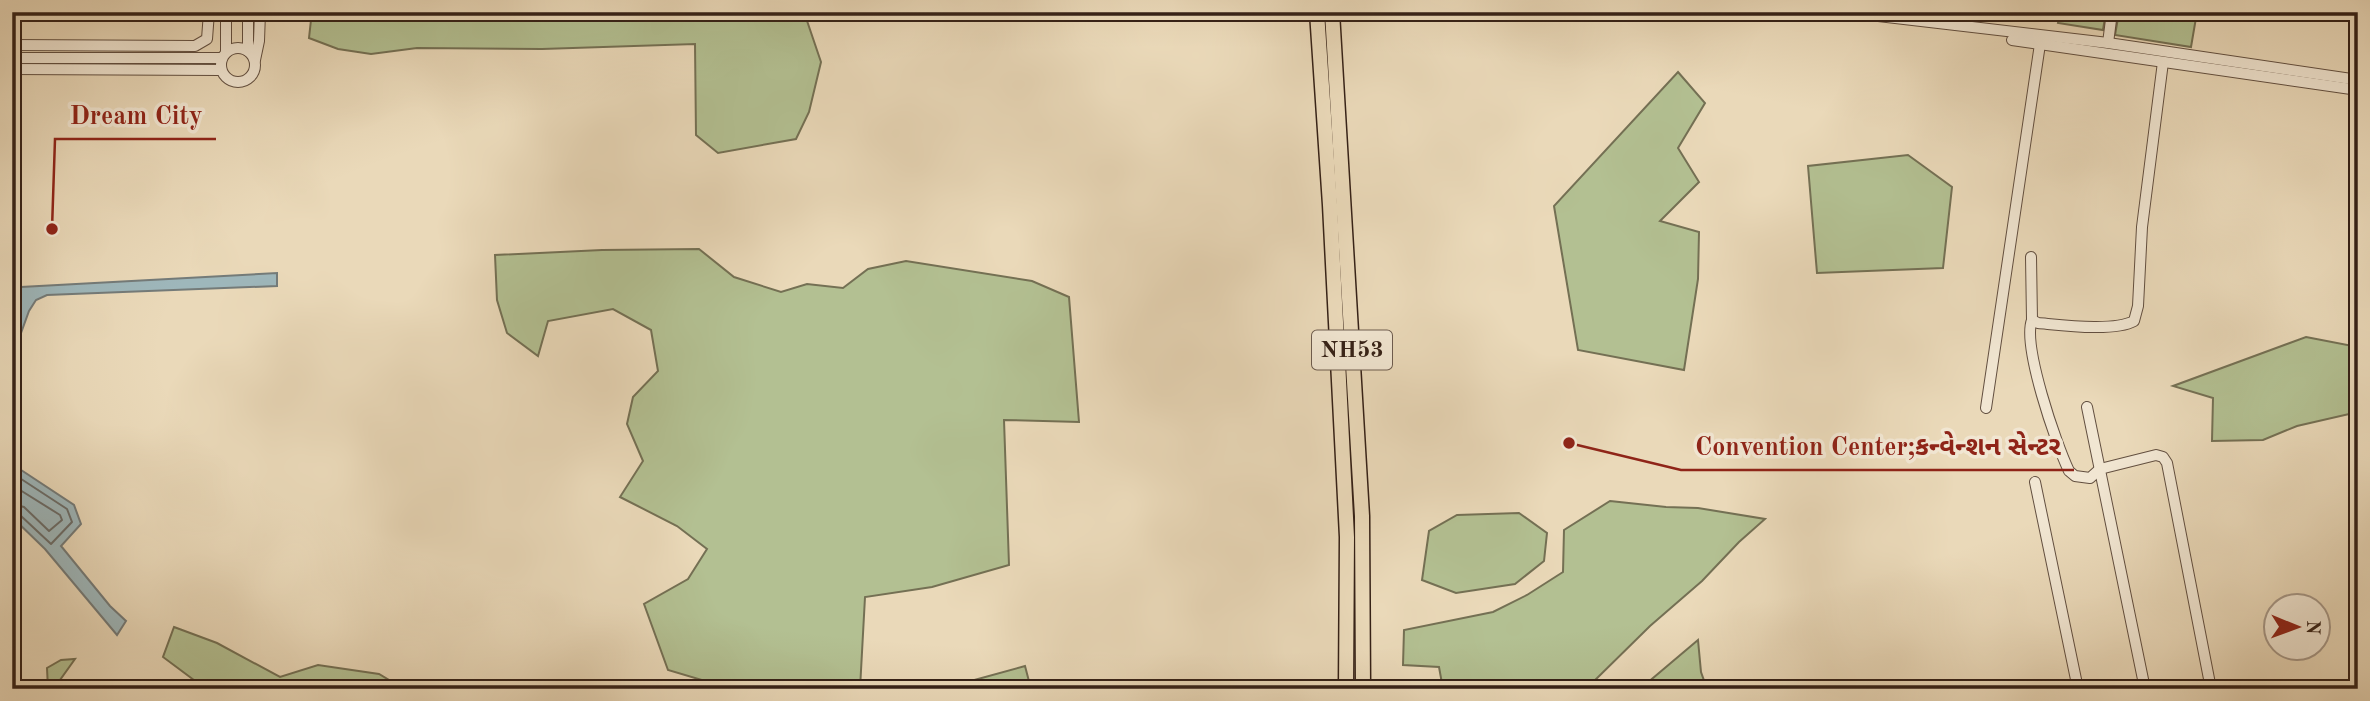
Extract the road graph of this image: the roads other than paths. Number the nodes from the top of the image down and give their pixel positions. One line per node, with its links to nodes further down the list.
1 (209, 12): 12 (street)
2 (226, 12): 14 (street)
3 (248, 12): 13 (street)
4 (260, 12): 16 (street)
5 (1317, 12): 28 (highway, NH53)
6 (1332, 12): 29 (highway, NH53)
7 (1844, 12): 10 (street)
8 (2112, 12): 10 (street)
9 (2012, 40): 11 (street)
10 (2108, 43): 20 (street)
11 (2040, 44): 17 (street); 25 (street)
12 (12, 46)
13 (248, 51): 14 (street); 16 (street)
14 (224, 55): 15 (street); 19 (street)
15 (12, 58)
16 (255, 60): 19 (street)
17 (2163, 62): 21 (street); 23 (street)
18 (12, 69): 19 (street)
19 (221, 70)
20 (2358, 80)
21 (2358, 90)
22 (2031, 257): 23 (street)
23 (2032, 320): 26 (street)
24 (2087, 407): 26 (street)
25 (1986, 408)
26 (2100, 469): 31 (street); 32 (street)
27 (2035, 482): 30 (street)
28 (1346, 689)
29 (1363, 689)
30 (2078, 689)
31 (2145, 689)
32 (2211, 689)

